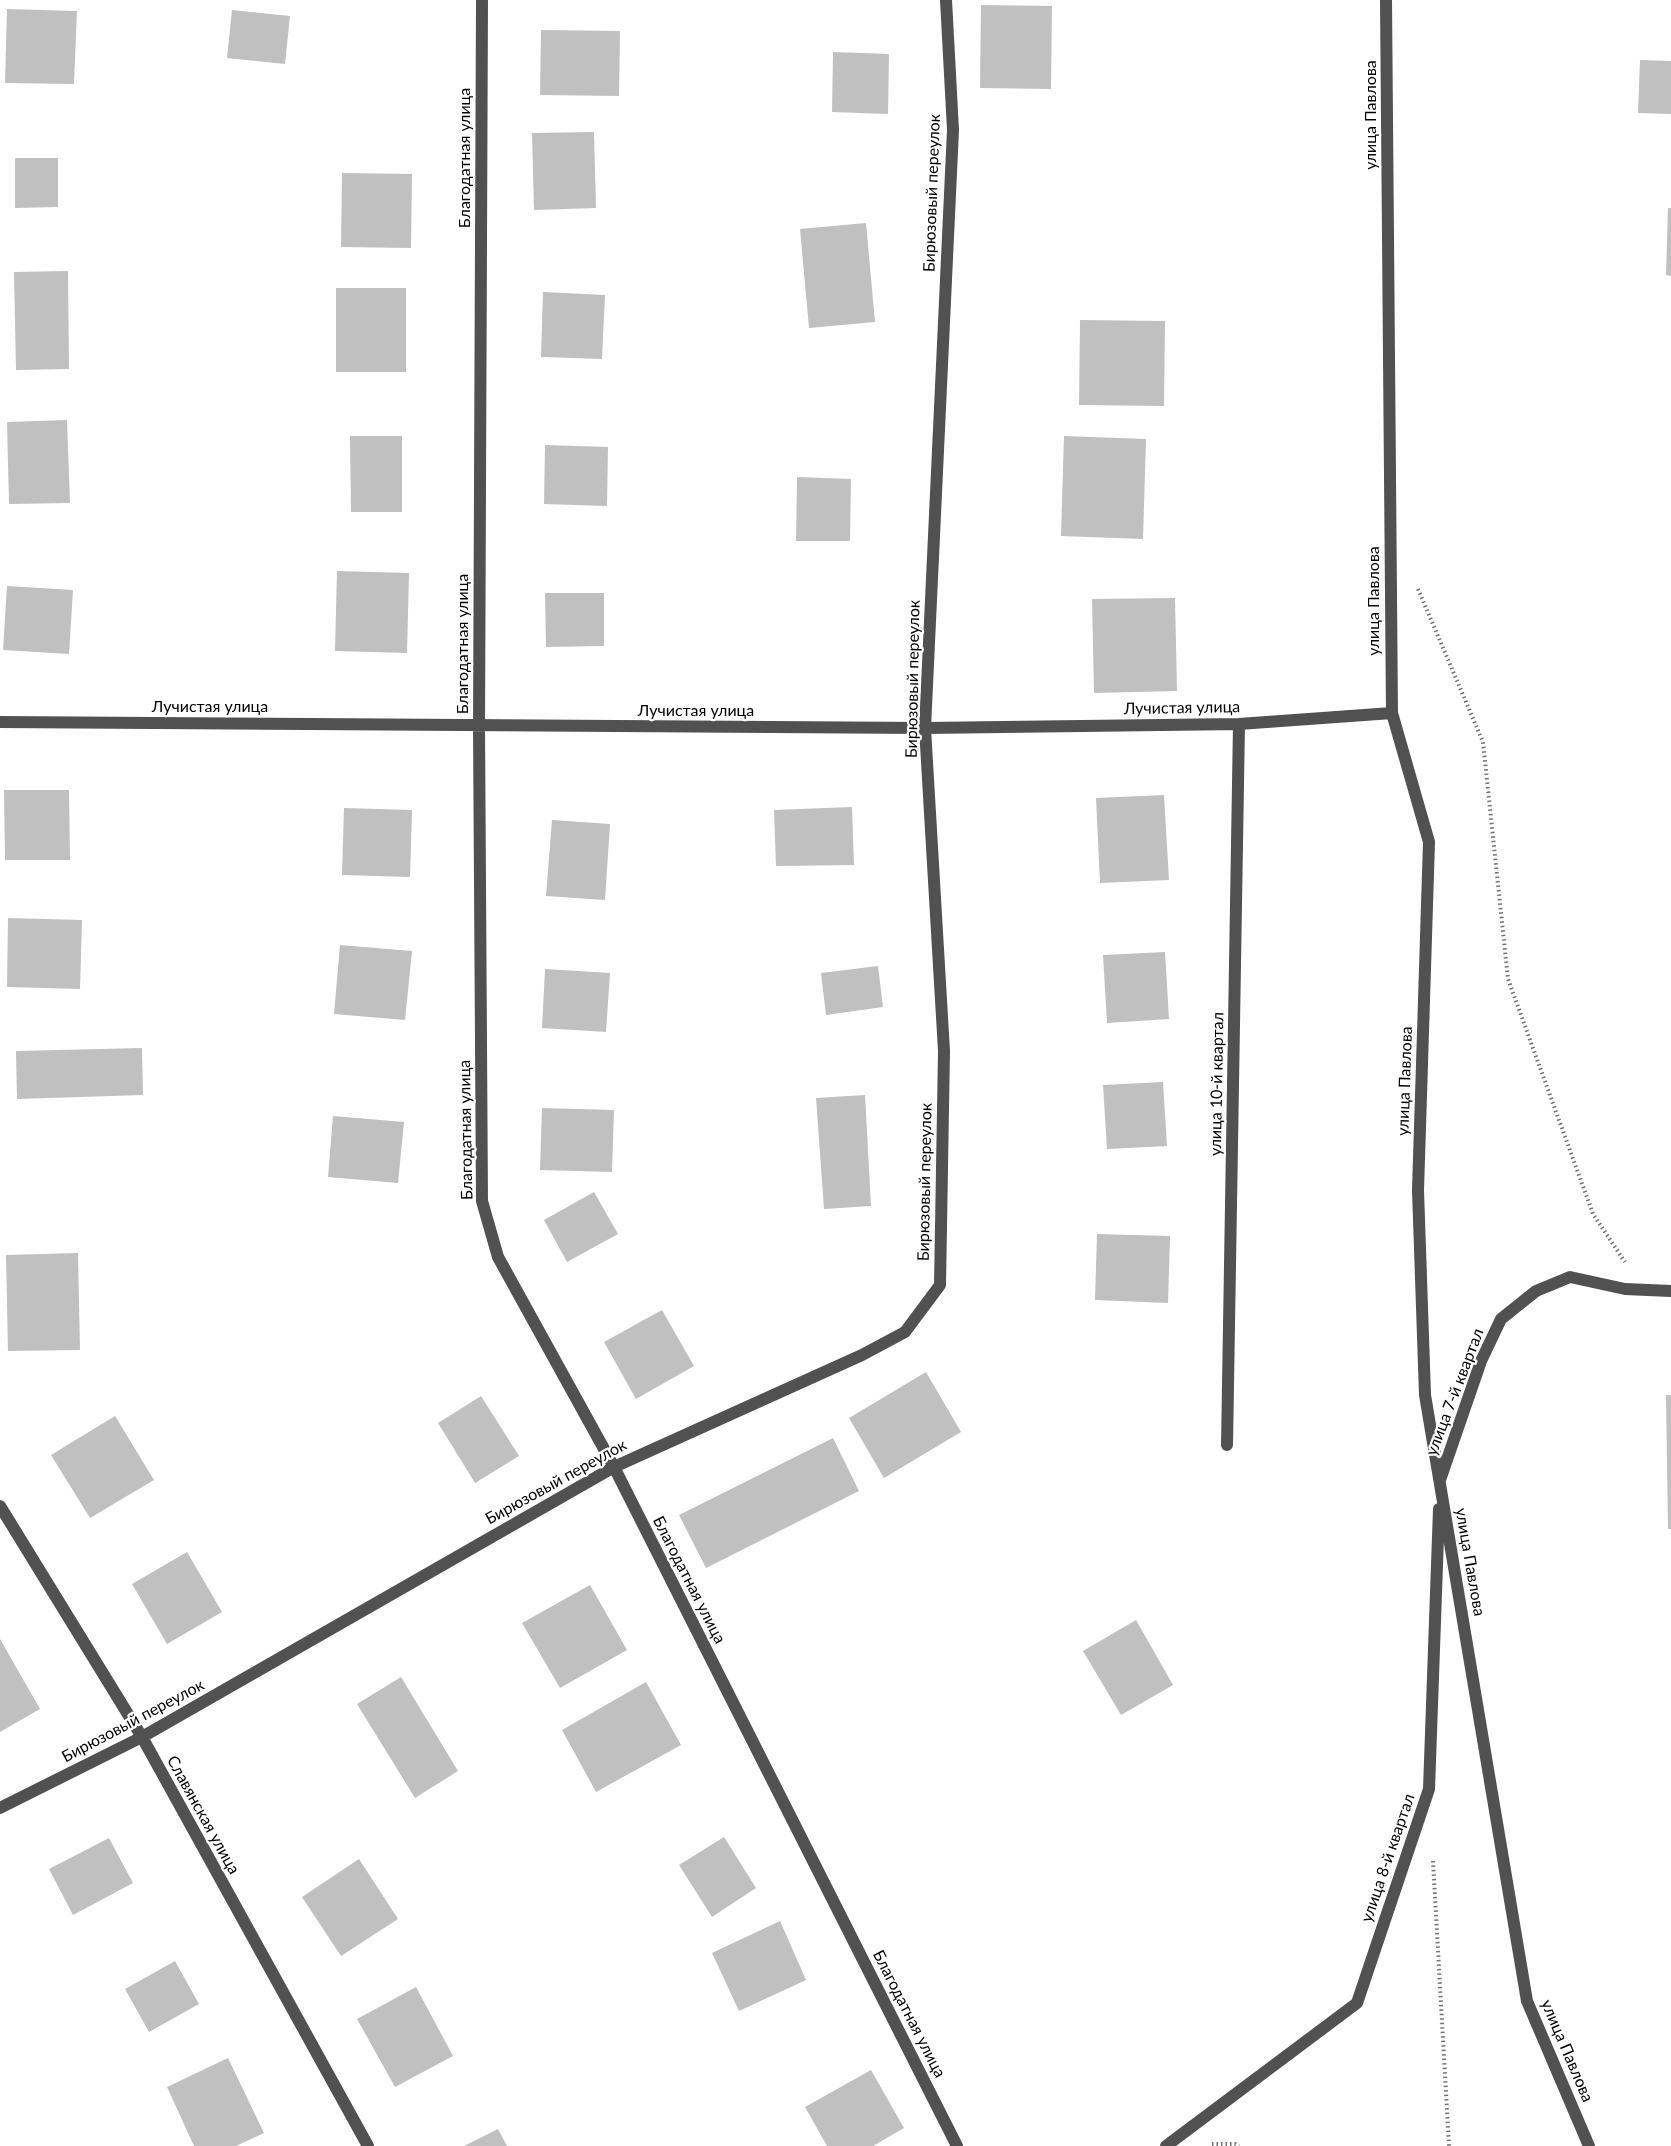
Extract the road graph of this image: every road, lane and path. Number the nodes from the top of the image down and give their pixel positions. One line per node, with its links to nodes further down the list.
1 (482, 0): 8 (street, Благодатная улица)
2 (946, 0): 9 (street, Бирюзовый переулок)
3 (1386, 0): 5 (street, улица Павлова)
4 (1413, 579): 10 (path)
5 (1392, 713): 7 (street, Лучистая улица); 14 (street, улица Павлова)
6 (0, 722): 8 (street, Лучистая улица)
7 (1239, 724): 9 (street, Лучистая улица); 12 (street, улица 10-й квартал)
8 (479, 726): 9 (street, Лучистая улица); 13 (street, Благодатная улица)
9 (925, 728): 13 (street, Бирюзовый переулок)
10 (1643, 1290): 11 (street, улица 7-й квартал); 14 (street, улица 7-й квартал)
11 (1671, 1291)
12 (1227, 1445)
13 (614, 1467): 16 (street, Бирюзовый переулок); 20 (street, Благодатная улица)
14 (1440, 1481): 21 (street, улица 8-й квартал); 23 (street, улица Павлова)
15 (0, 1506): 16 (street, Славянская улица)
16 (142, 1737): 17 (street, Бирюзовый переулок); 19 (street, Славянская улица)
17 (0, 1808)
18 (1433, 1860): 22 (path)
19 (368, 2146)
20 (957, 2146)
21 (1166, 2146)
22 (1449, 2146)
23 (1589, 2146)

